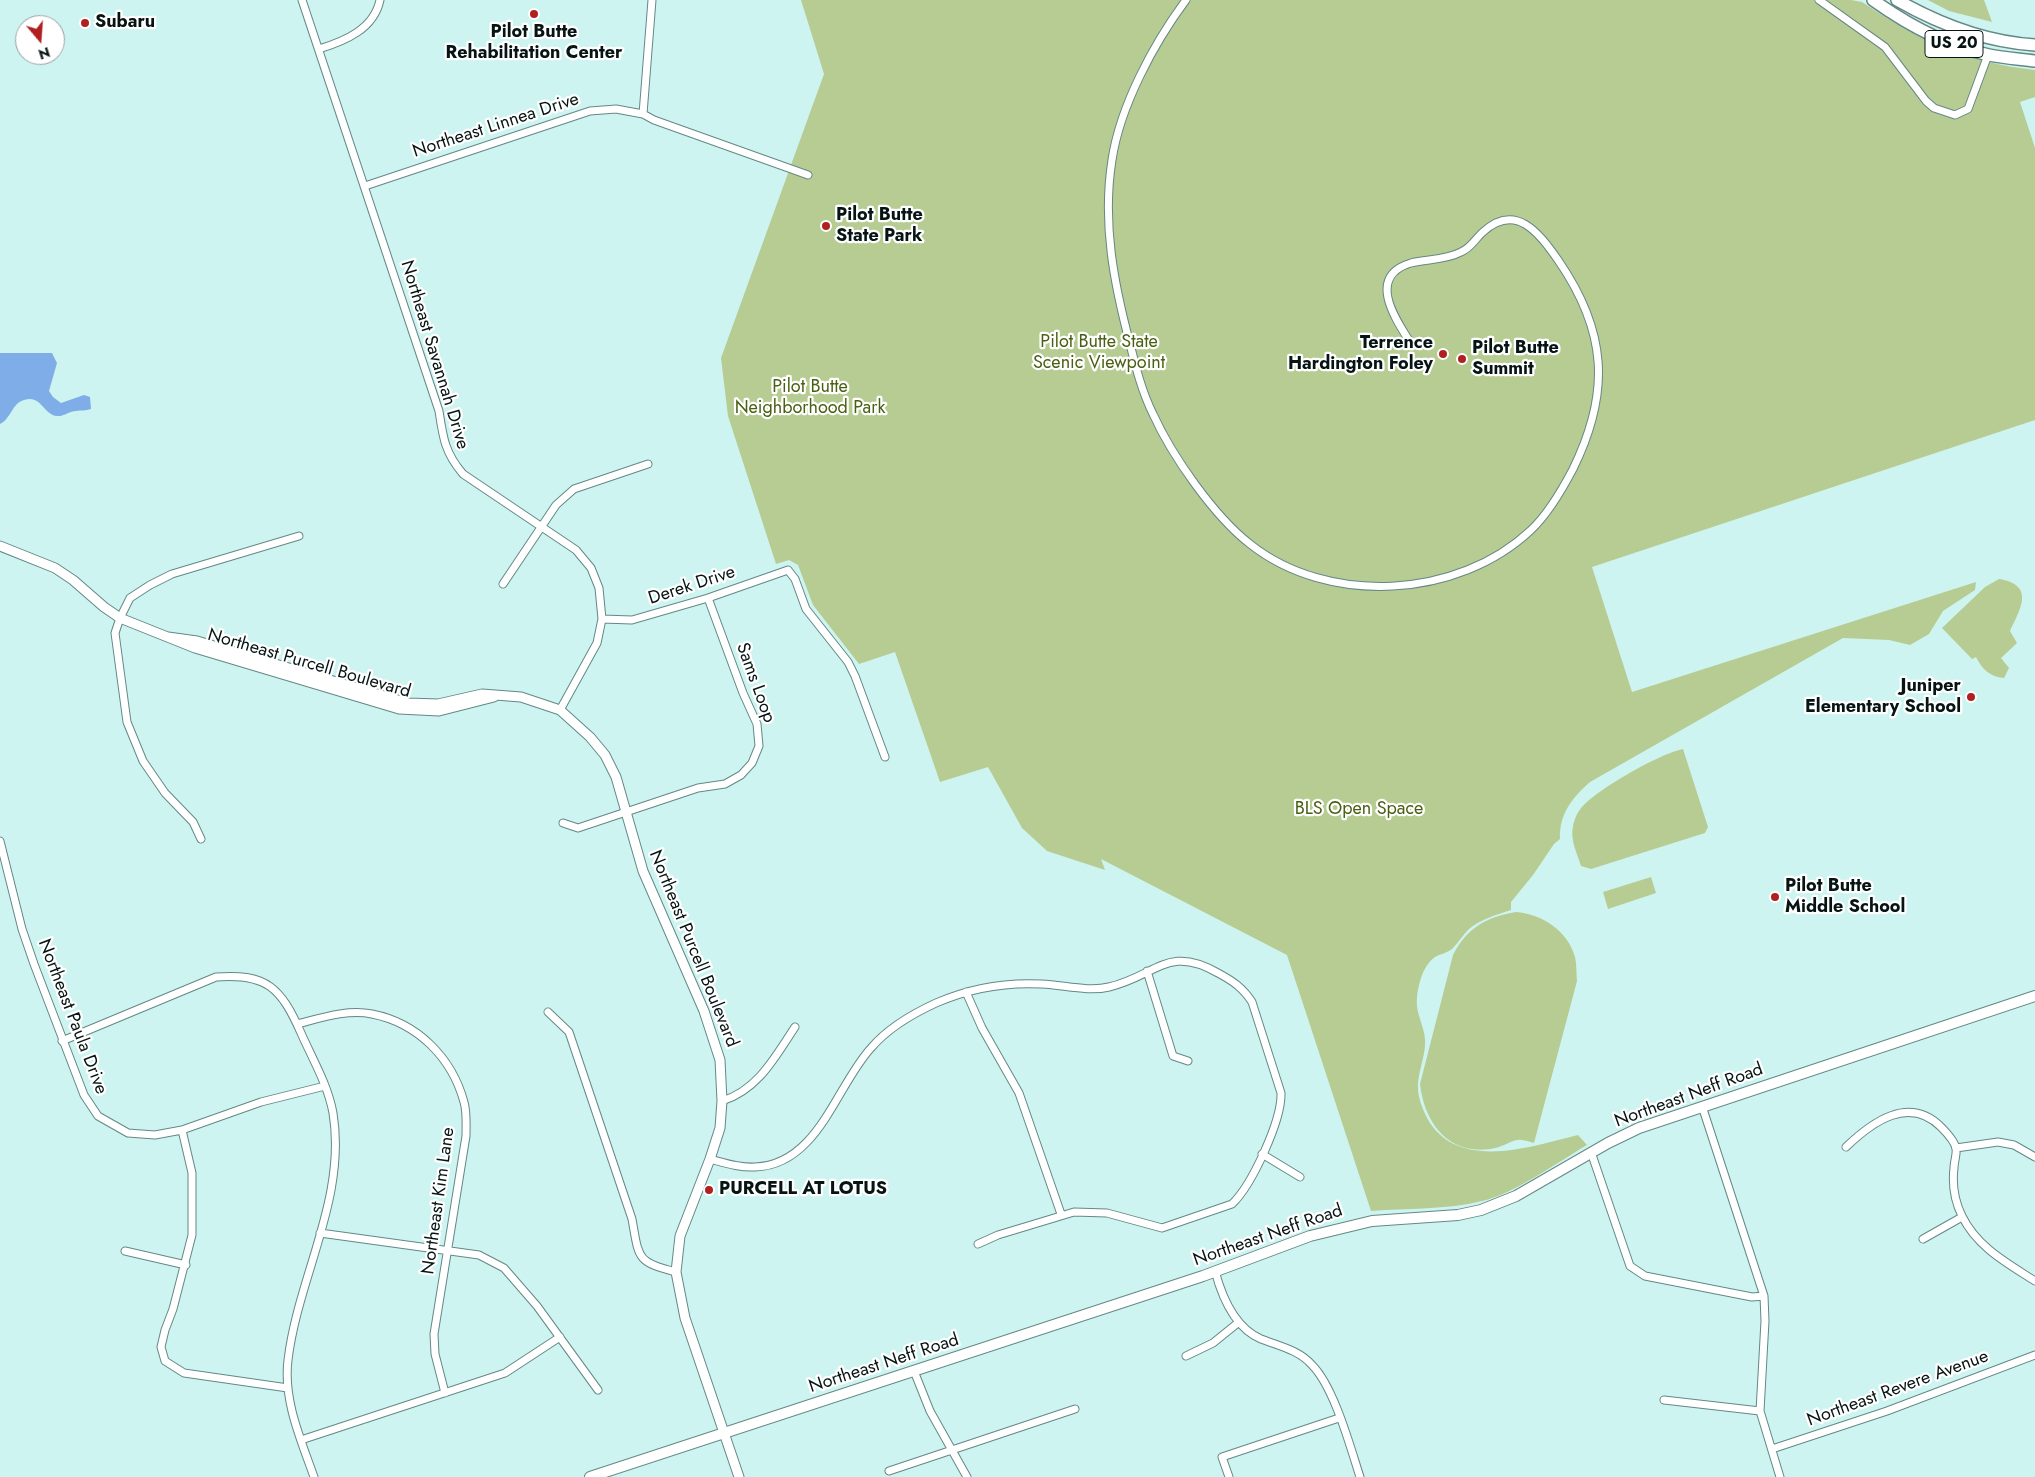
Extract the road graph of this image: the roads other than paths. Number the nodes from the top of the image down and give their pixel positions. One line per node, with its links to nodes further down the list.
1 (302, 0): 9 (street, Northeast Savannah Drive)
2 (380, 0): 9 (street)
3 (652, 0): 13 (street)
4 (1186, 0): 16 (street)
5 (1818, 0): 11 (street)
6 (1873, 0): 11 (main road, US 20)
7 (1897, 0): 8 (main road, US 20)
8 (2035, 45)
9 (319, 49): 15 (street, Northeast Savannah Drive)
10 (2035, 50): 11 (main road)
11 (1988, 55): 12 (main road, US 20)
12 (2035, 61)
13 (643, 114): 14 (street, Northeast Linnea Drive); 15 (street, Northeast Linnea Drive)
14 (808, 175)
15 (365, 186): 18 (street, Northeast Savannah Drive)
16 (1410, 342)
17 (648, 464): 18 (street)
18 (542, 527): 21 (street); 24 (street, Northeast Savannah Drive)
19 (299, 536): 23 (street)
20 (0, 546): 23 (street, Northeast Purcell Boulevard)
21 (503, 584)
22 (708, 598): 24 (street, Derek Drive); 26 (street, Derek Drive); 27 (street, Sams Loop)
23 (120, 618): 25 (street, Northeast Purcell Boulevard); 29 (street)
24 (602, 619): 25 (street, Northeast Savannah Drive)
25 (560, 710): 27 (street, Northeast Purcell Boulevard)
26 (885, 757)
27 (626, 812): 28 (street, Sams Loop); 40 (street, Northeast Purcell Boulevard)
28 (563, 823)
29 (201, 839)
30 (0, 841): 37 (street, Northeast Paula Drive)
31 (1147, 971): 32 (street); 38 (street); 46 (street)
32 (966, 992): 48 (street); 50 (street)
33 (2035, 996): 41 (main road, Northeast Neff Road)
34 (548, 1012): 58 (street)
35 (297, 1024): 37 (street); 39 (street); 56 (street, Northeast Kim Lane)
36 (795, 1027): 40 (street)
37 (62, 1041): 42 (street, Northeast Paula Drive)
38 (1188, 1061)
39 (325, 1086): 42 (street, Northeast Paula Drive); 52 (street)
40 (722, 1101): 48 (street, Northeast Purcell Boulevard)
41 (1702, 1106): 45 (main road, Northeast Neff Road); 61 (street)
42 (182, 1130): 57 (street)
43 (1846, 1147): 44 (street)
44 (1956, 1148): 47 (street); 51 (street)
45 (1591, 1152): 59 (main road, Northeast Neff Road); 61 (street)
46 (1262, 1154): 49 (street); 50 (street)
47 (2035, 1157)
48 (710, 1159): 58 (street, Northeast Purcell Boulevard)
49 (1300, 1177)
50 (1061, 1214): 54 (street)
51 (1962, 1217): 53 (street); 60 (street)
52 (320, 1234): 56 (street); 67 (street)
53 (1923, 1239)
54 (978, 1244)
55 (125, 1251): 57 (street)
56 (448, 1251): 63 (street); 69 (street, Northeast Kim Lane)
57 (186, 1265): 67 (street)
58 (676, 1272): 74 (street, Northeast Purcell Boulevard)
59 (1215, 1272): 62 (street); 66 (main road, Northeast Neff Road)
60 (2035, 1281)
61 (1764, 1296): 72 (street)
62 (1239, 1322): 65 (street); 73 (street)
63 (560, 1337): 68 (street); 69 (street)
64 (2035, 1355): 77 (street, Northeast Revere Avenue)
65 (1186, 1356)
66 (914, 1371): 74 (main road, Northeast Neff Road); 76 (street)
67 (288, 1388): 75 (street)
68 (598, 1390)
69 (445, 1393): 75 (street)
70 (1664, 1400): 72 (street)
71 (1075, 1409): 76 (street)
72 (1760, 1411): 77 (street)
73 (1339, 1418): 83 (street); 84 (street)
74 (725, 1432): 80 (main road, Northeast Neff Road); 81 (street, Northeast Purcell Boulevard)
75 (301, 1440): 79 (street)
76 (950, 1449): 78 (street); 82 (street)
77 (1772, 1449): 85 (street)
78 (889, 1471)
79 (314, 1477)
80 (590, 1477)
81 (739, 1477)
82 (968, 1477)
83 (1229, 1477)
84 (1360, 1477)
85 (1780, 1477)

